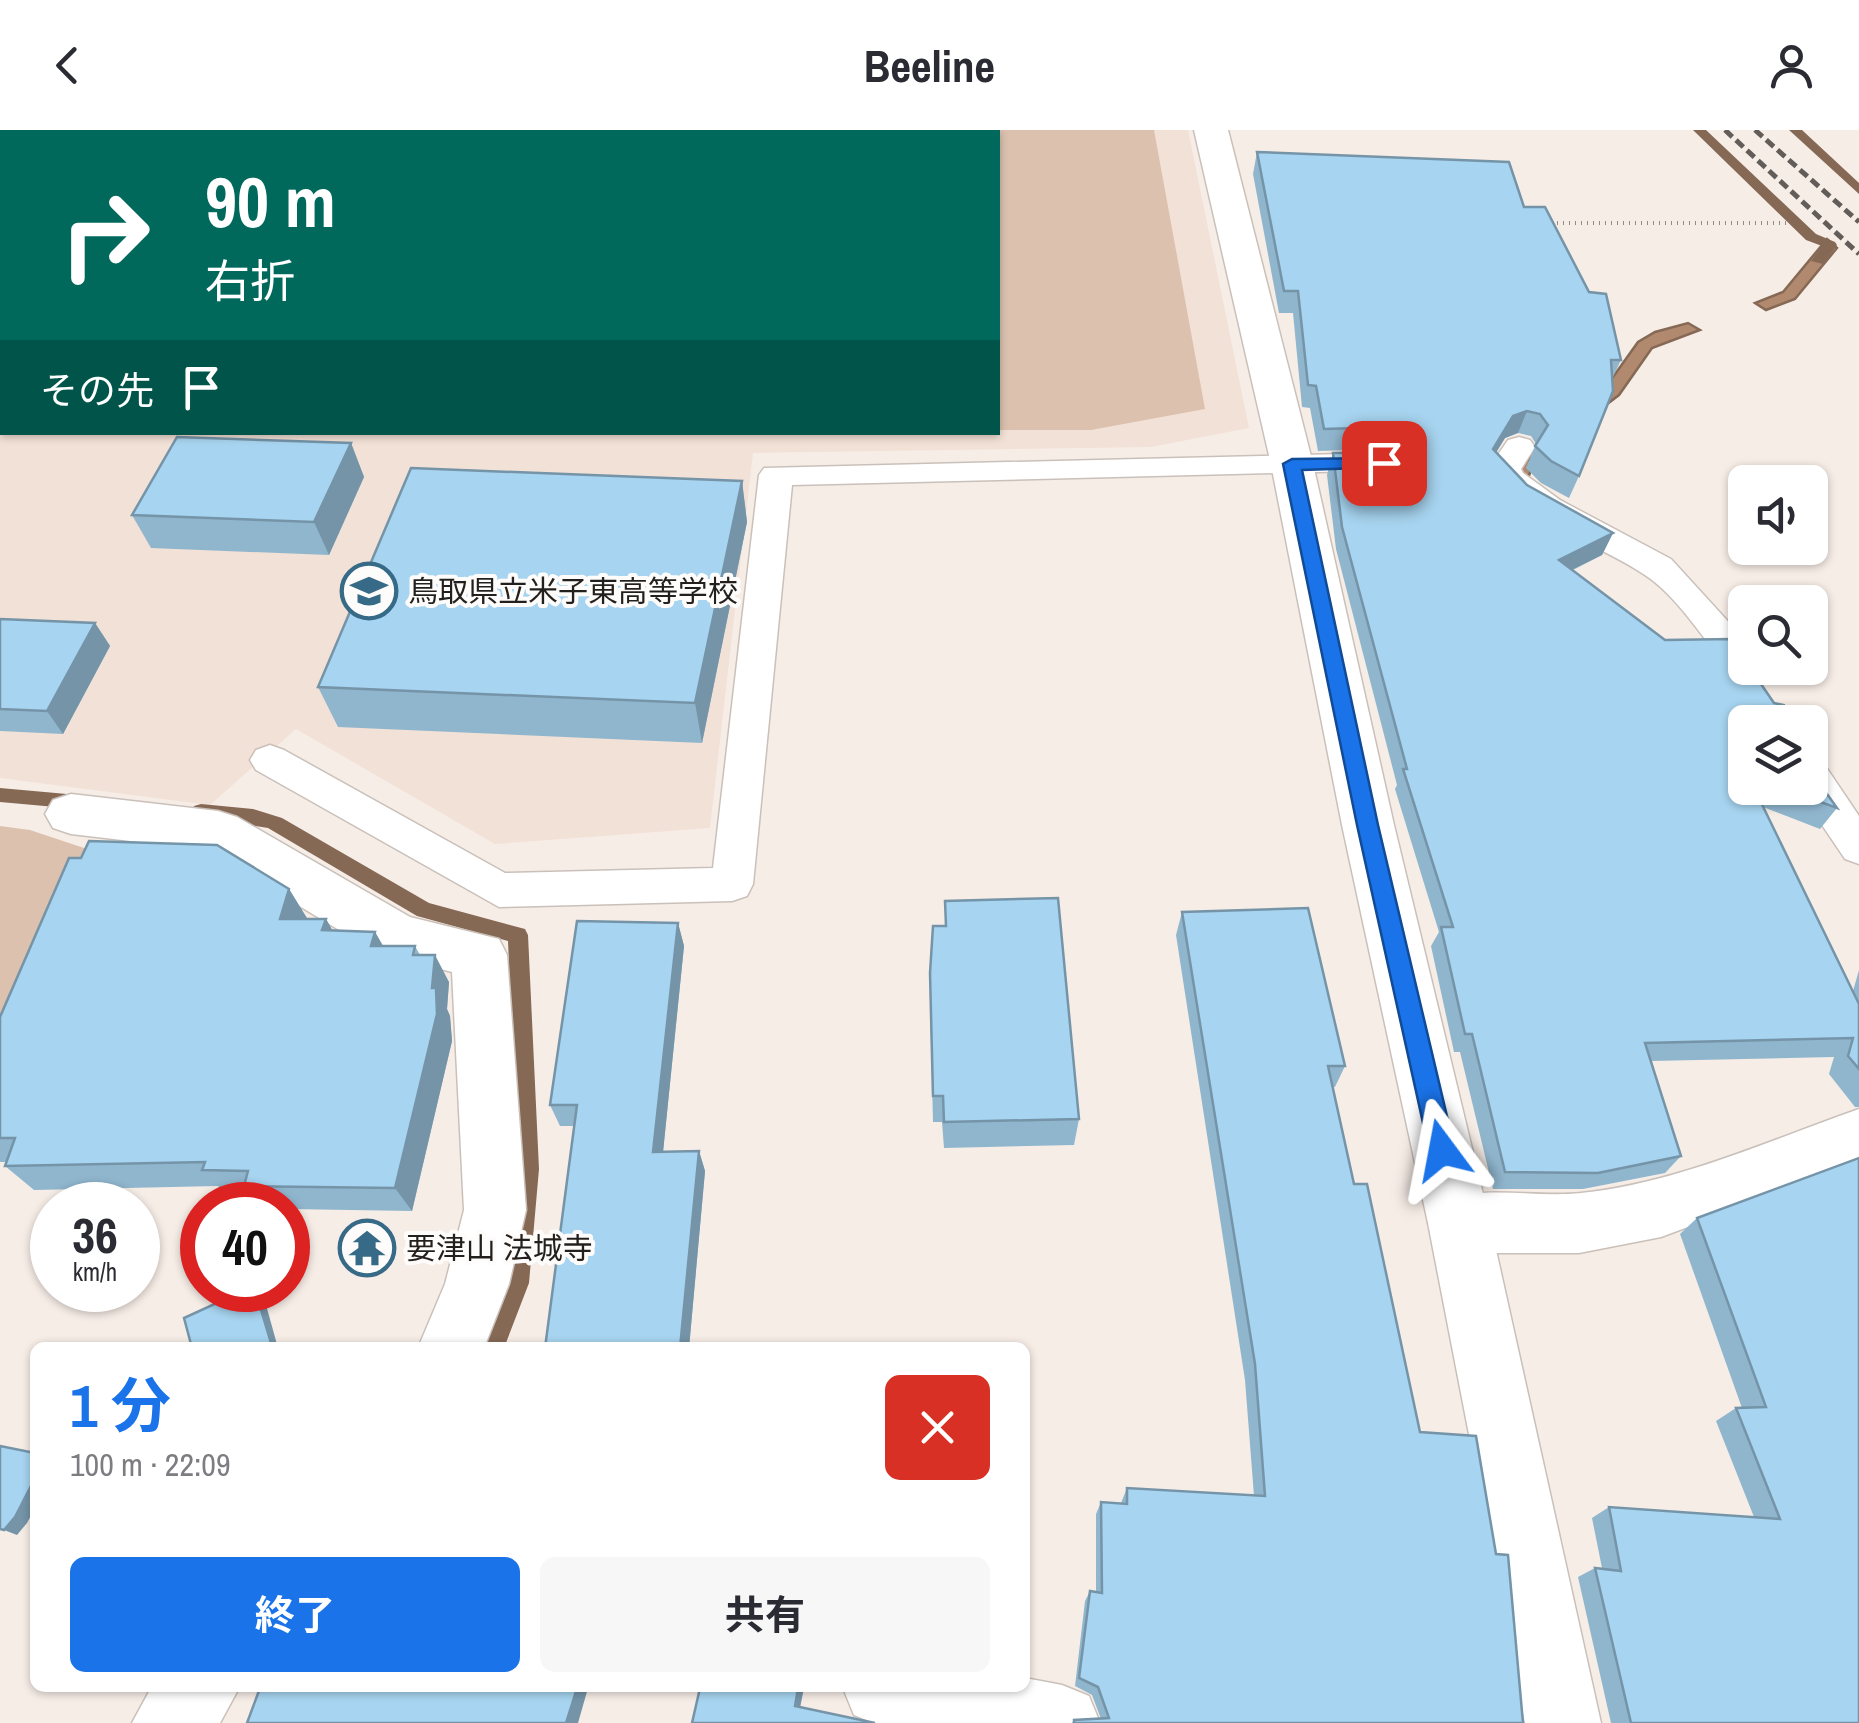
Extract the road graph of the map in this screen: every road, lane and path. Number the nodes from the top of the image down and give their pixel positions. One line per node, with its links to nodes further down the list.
1 (1210, 130): 6 (street)
2 (1543, 223): 3 (path)
3 (1789, 223)
4 (1520, 447): 7 (lane)
5 (1384, 463): 6 (lane)
6 (1292, 464): 8 (lane); 13 (street)
7 (1728, 645)
8 (270, 760)
9 (1827, 805): 11 (lane)
10 (71, 814): 14 (street)
11 (1859, 848)
12 (1859, 1136): 13 (street)
13 (1458, 1222): 19 (street)
14 (452, 1342)
15 (198, 1692): 17 (street)
16 (902, 1692): 18 (street)
17 (170, 1723)
18 (1062, 1723)
19 (1563, 1723)

